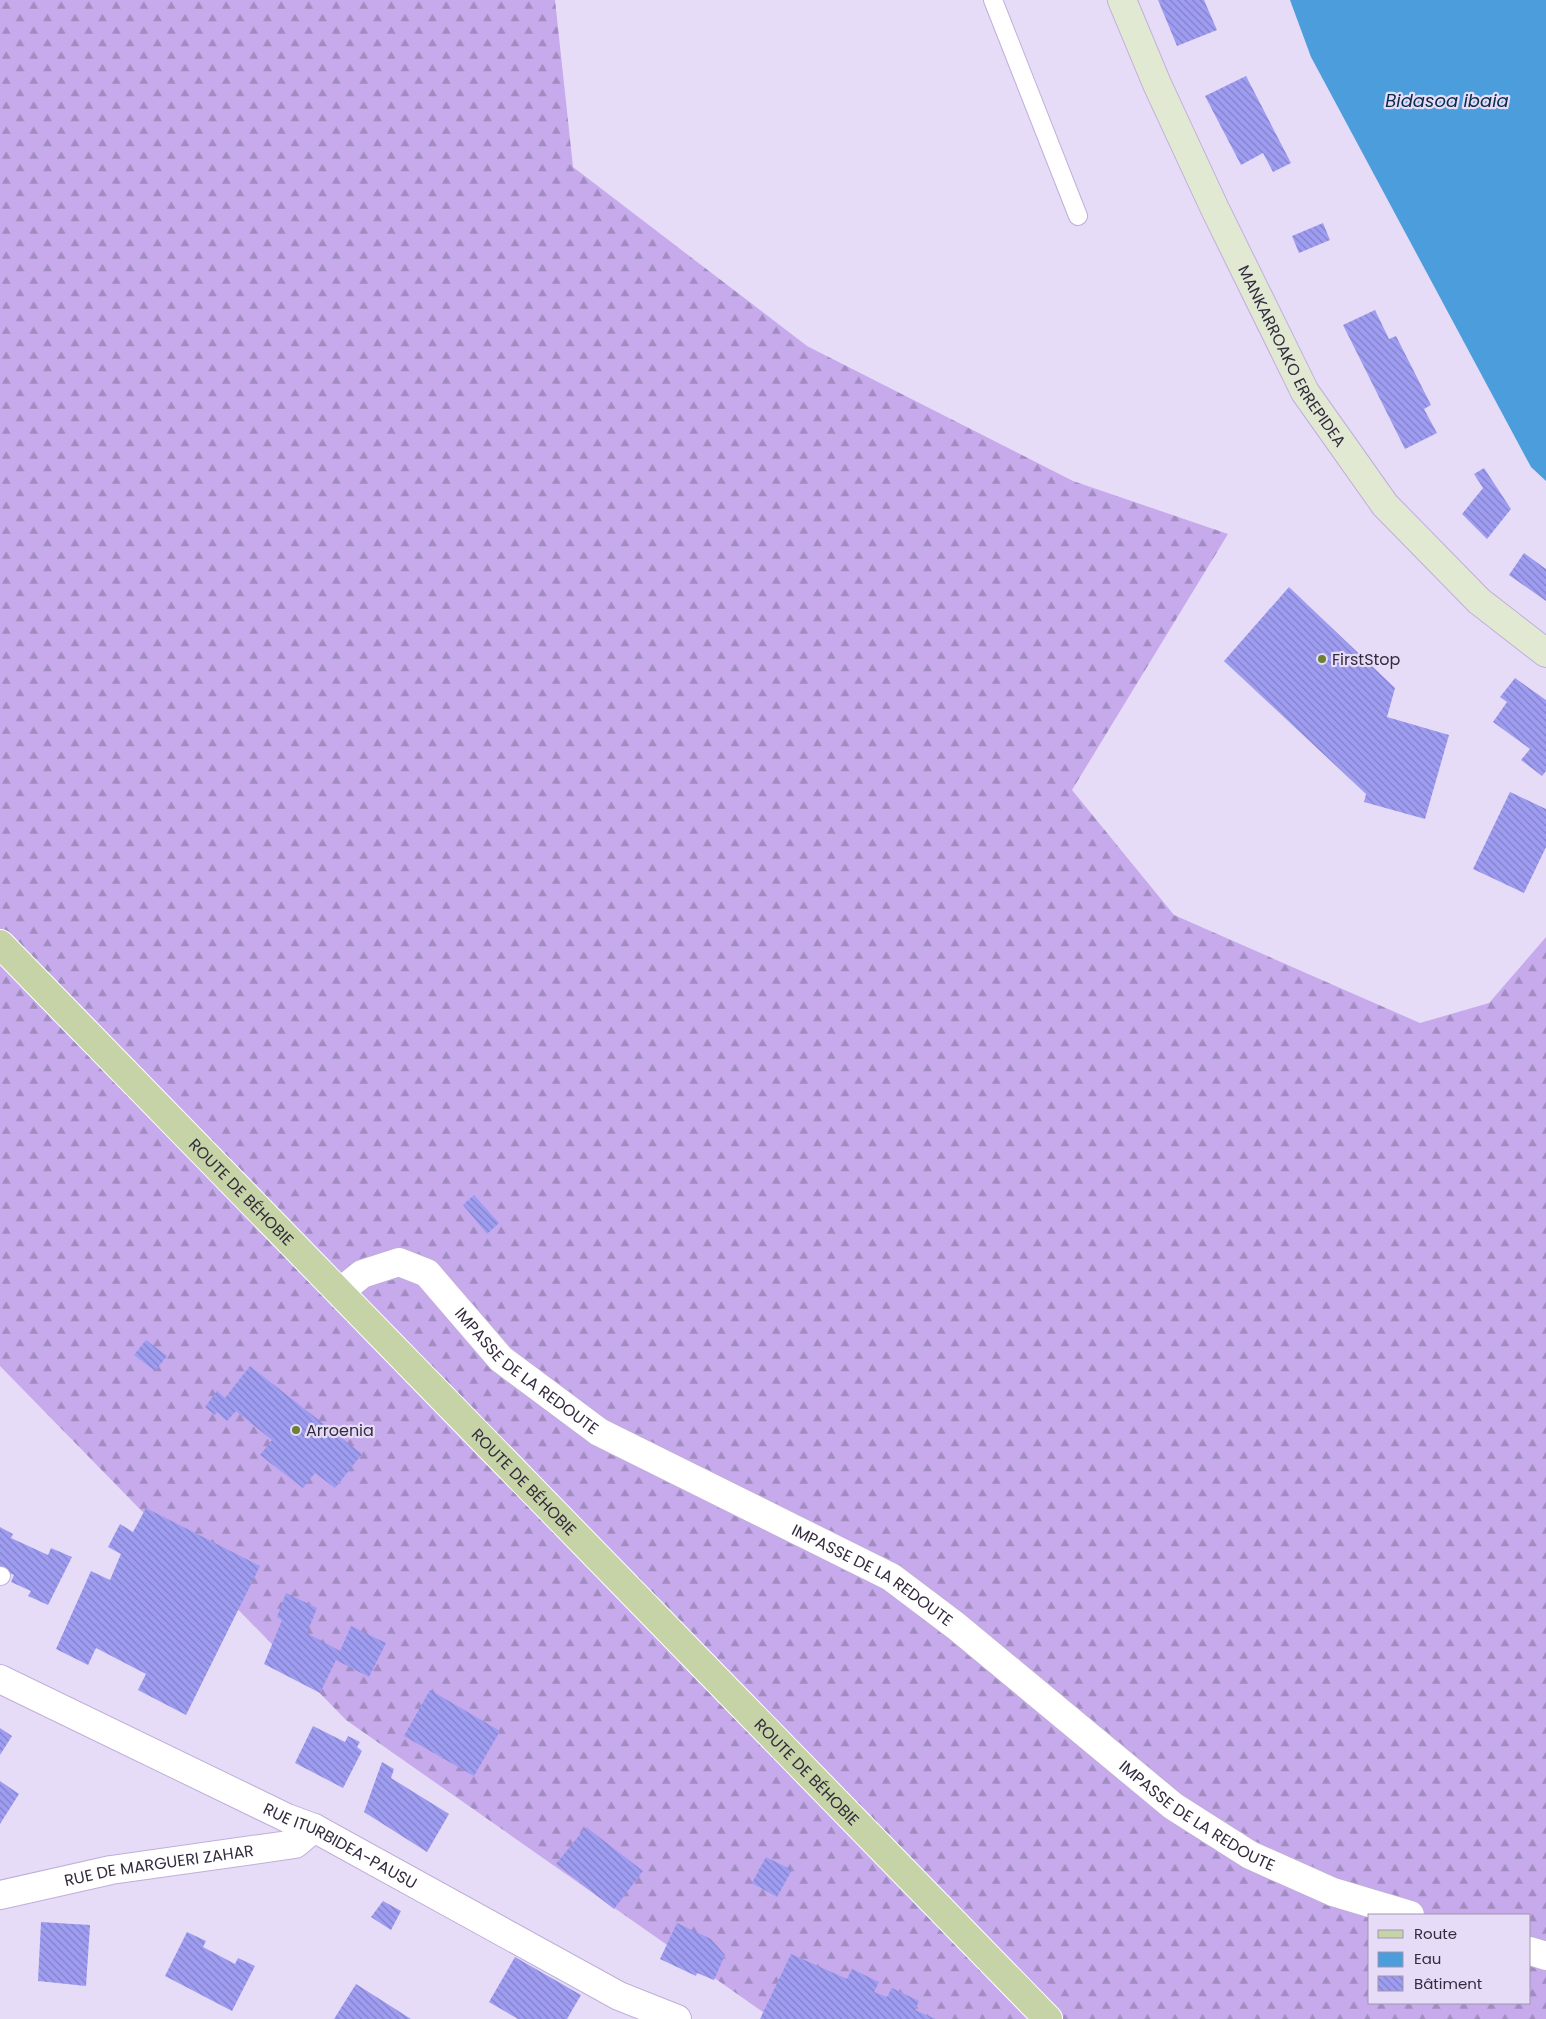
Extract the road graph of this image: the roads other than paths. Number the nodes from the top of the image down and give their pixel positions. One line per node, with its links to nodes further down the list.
1 (994, 0): 3 (lane)
2 (1122, 0): 4 (main road, MANKARROAKO ERREPIDEA)
3 (1078, 216)
4 (1546, 653)
5 (0, 944): 6 (main road, ROUTE DE BÉHOBIE)
6 (340, 1292): 10 (street, IMPASSE DE LA REDOUTE); 15 (main road, ROUTE DE BÉHOBIE)
7 (0, 1679): 8 (street, RUE ITURBIDEA-PAUSU)
8 (314, 1828): 9 (street, RUE DE MARGUERI ZAHAR); 13 (street, RUE ITURBIDEA-PAUSU)
9 (0, 1895)
10 (1407, 1914)
11 (1531, 1952): 12 (street)
12 (1546, 1956)
13 (622, 2007): 14 (street, RUE ITURBIDEA-PAUSU)
14 (676, 2019)
15 (1048, 2019)

